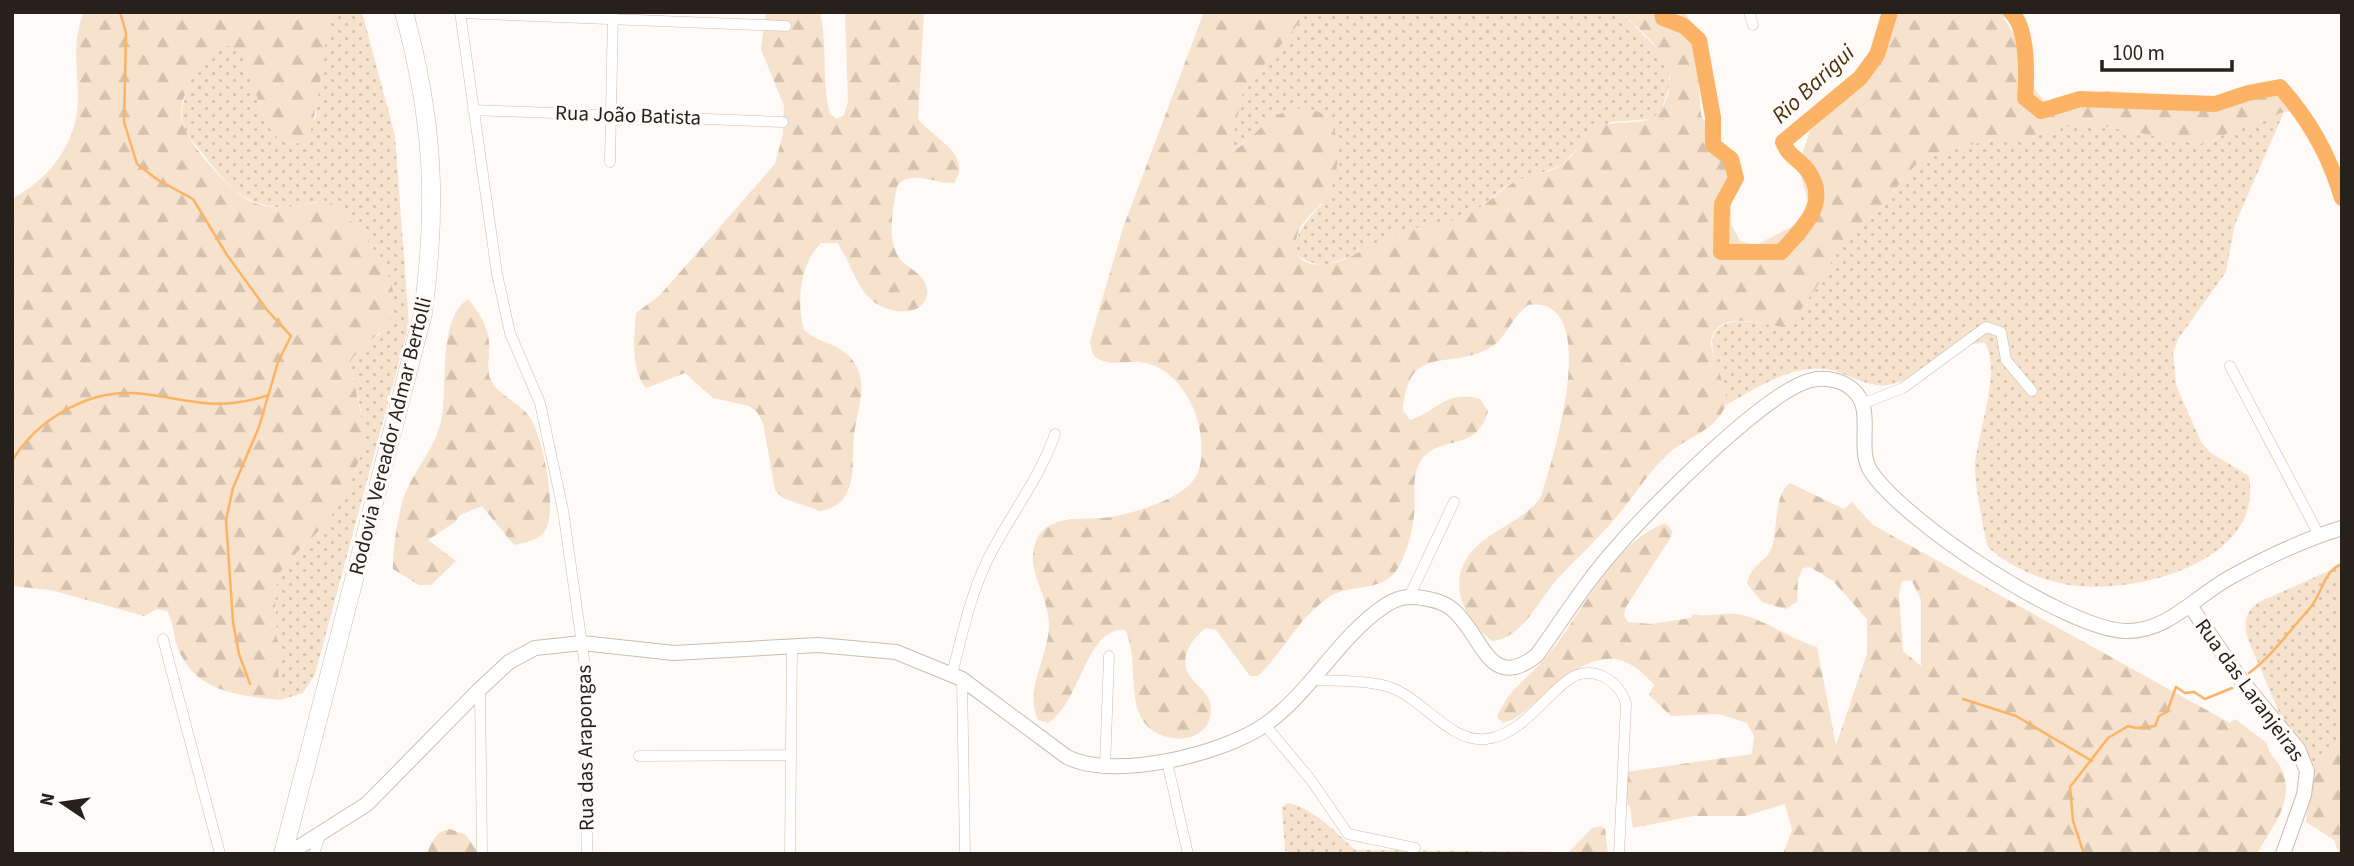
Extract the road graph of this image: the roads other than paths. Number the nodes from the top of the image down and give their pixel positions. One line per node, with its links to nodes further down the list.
1 (404, 12): 34 (highway, Rodovia Vereador Admar Bertolli)
2 (1749, 12): 5 (street)
3 (460, 13): 4 (street); 7 (street, Rua das Arapongas)
4 (613, 15): 6 (street); 8 (street)
5 (1754, 25)
6 (786, 26)
7 (473, 110): 8 (street, Rua João Batista); 20 (street, Rua das Arapongas)
8 (609, 113): 9 (street, Rua João Batista); 10 (street)
9 (783, 122)
10 (610, 162)
11 (2230, 366): 16 (street)
12 (2032, 391): 13 (street)
13 (1862, 404): 17 (main road); 18 (main road)
14 (1055, 433): 23 (street)
15 (1454, 502): 17 (street)
16 (2331, 531): 18 (main road)
17 (1410, 595): 24 (main road)
18 (2191, 607): 41 (main road, Rua das Laranjeiras)
19 (163, 639): 33 (street)
20 (582, 643): 21 (main road); 25 (main road); 36 (street, Rua das Arapongas)
21 (792, 647): 23 (main road); 27 (street)
22 (1110, 656): 30 (street)
23 (957, 676): 30 (main road); 38 (street)
24 (1314, 680): 26 (main road); 40 (street)
25 (480, 689): 32 (main road); 35 (street)
26 (1265, 725): 29 (main road); 31 (street)
27 (790, 755): 28 (street); 37 (street)
28 (639, 757)
29 (1167, 762): 30 (main road); 39 (street)
30 (1104, 768)
31 (1415, 848)
32 (309, 849): 34 (main road)
33 (220, 854)
34 (285, 854)
35 (482, 854)
36 (587, 854)
37 (790, 854)
38 (965, 854)
39 (1188, 854)
40 (1619, 854)
41 (2283, 854)

